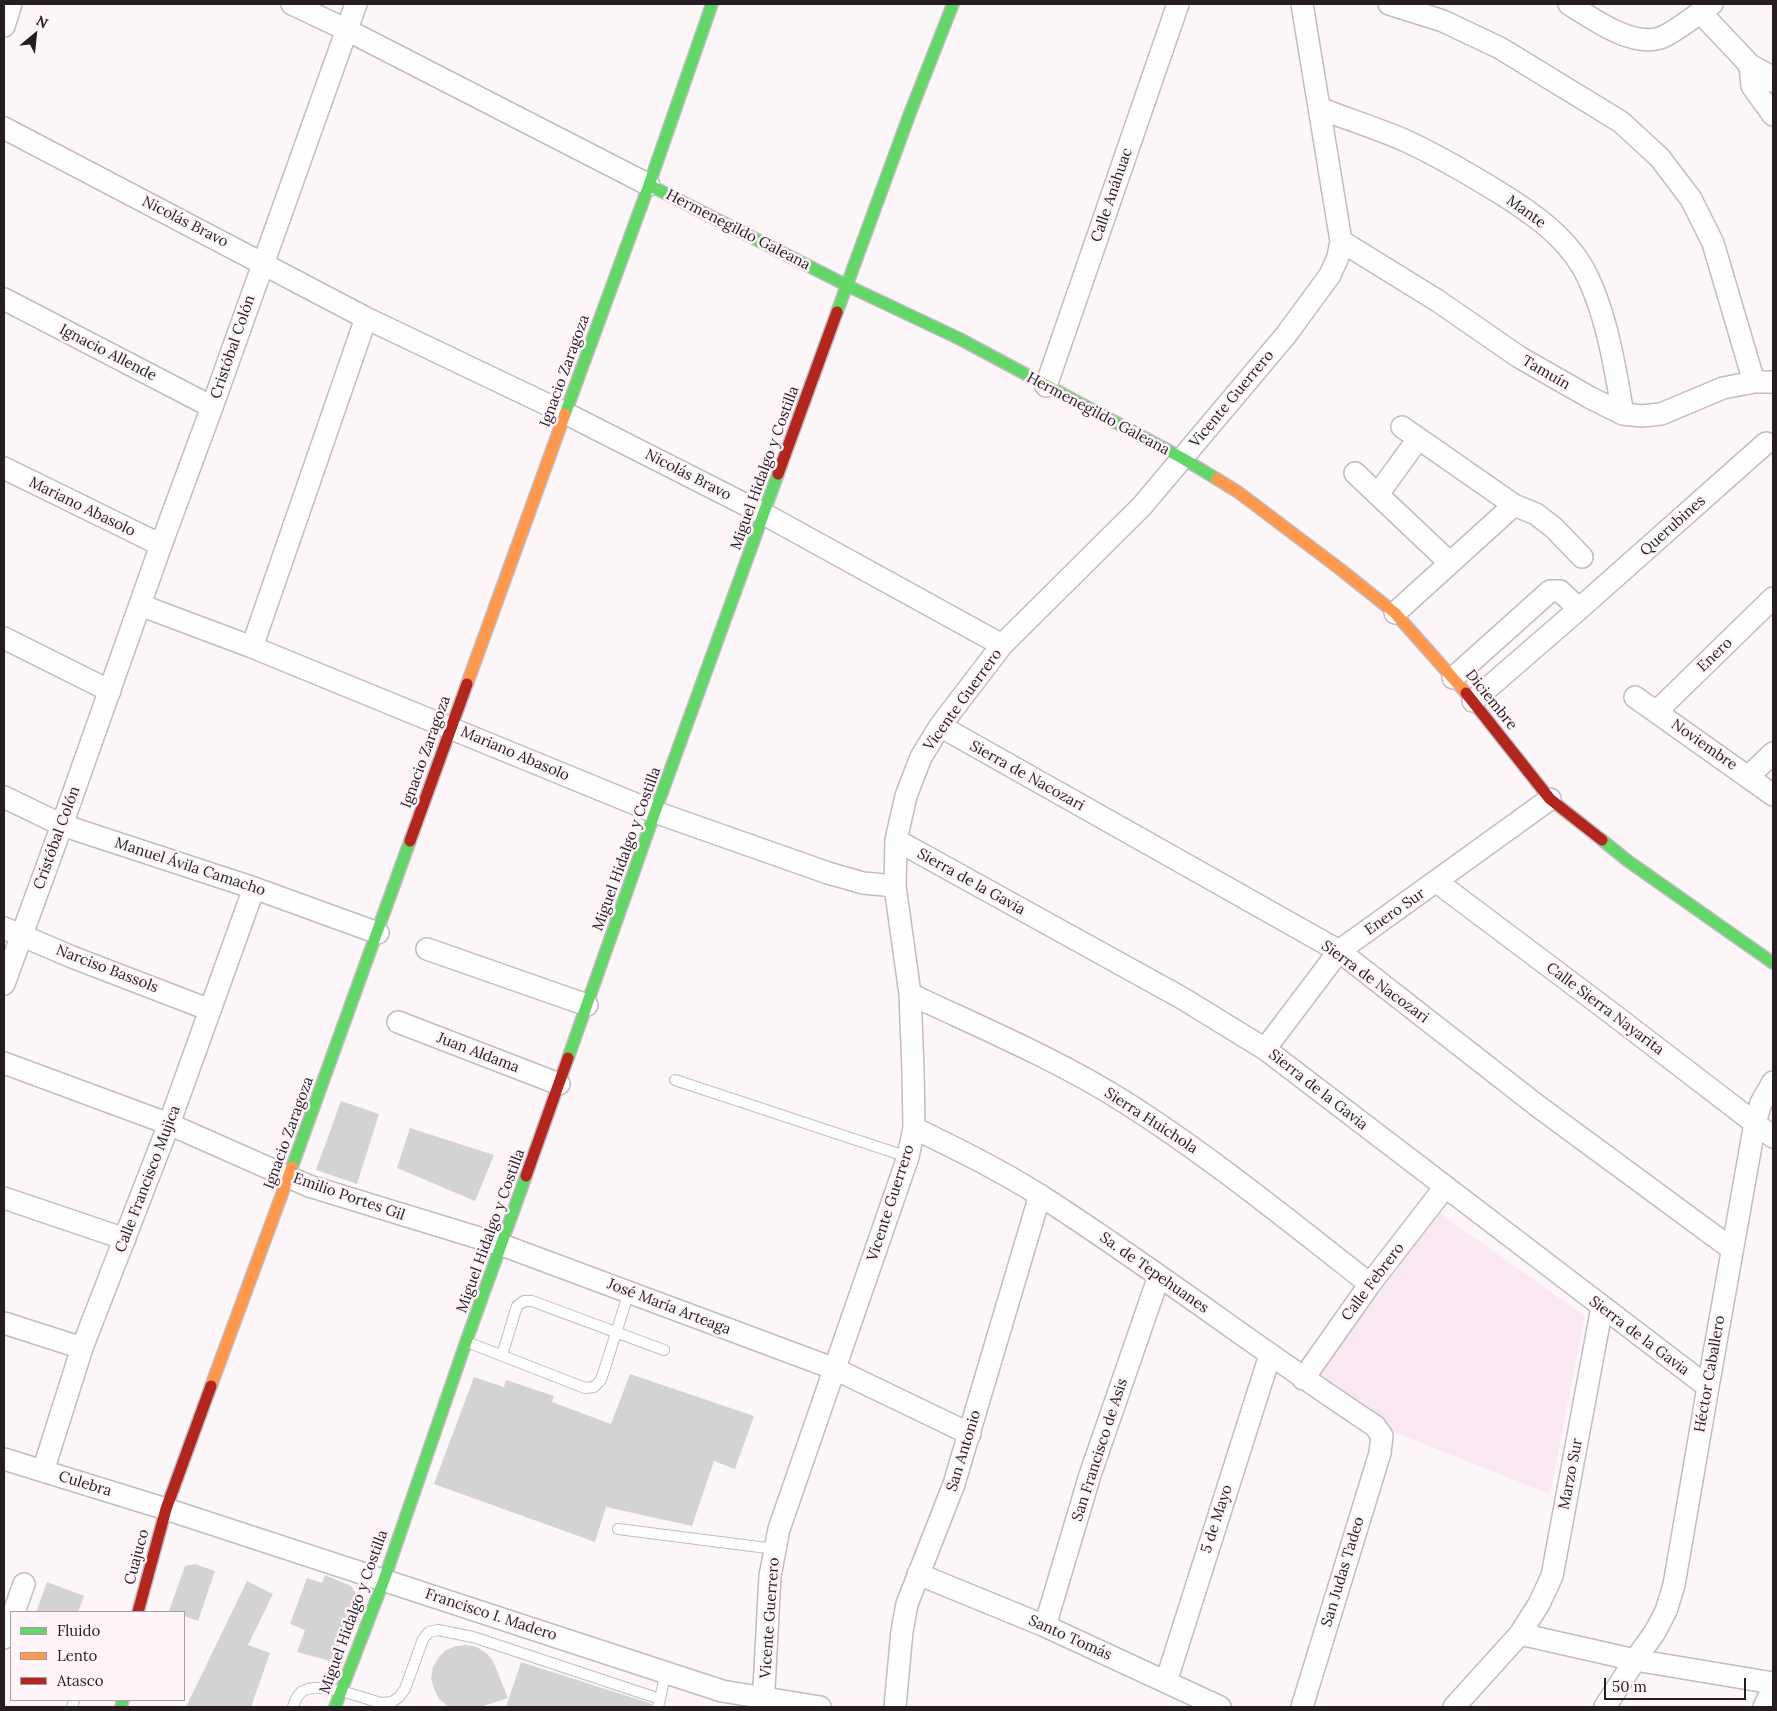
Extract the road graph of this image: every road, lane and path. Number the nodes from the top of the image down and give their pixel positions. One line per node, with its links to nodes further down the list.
1 (11, 4): 11 (street)
2 (292, 4): 12 (street, Hermenegildo Galeana)
3 (356, 4): 12 (street, Cristóbal Colón)
4 (712, 4): 18 (main road, Ignacio Zaragoza)
5 (953, 4): 21 (main road, Miguel Hidalgo y Costilla)
6 (1178, 4): 25 (street, Calle Anáhuac)
7 (1302, 4): 15 (street, Vicente Guerrero)
8 (1392, 4): 24 (street)
9 (1569, 4): 10 (street)
10 (1706, 8): 13 (street)
11 (4, 26)
12 (346, 30): 18 (street, Hermenegildo Galeana); 20 (street, Cristóbal Colón)
13 (1750, 65): 14 (street); 16 (street)
14 (1773, 81)
15 (1319, 108): 19 (street, Vicente Guerrero); 28 (street, Mante)
16 (1773, 115)
17 (4, 128): 20 (street, Nicolás Bravo)
18 (649, 185): 21 (main road, Hermenegildo Galeana); 27 (main road, Ignacio Zaragoza)
19 (1342, 241): 28 (street, Tamuín); 30 (street, Vicente Guerrero)
20 (263, 263): 23 (street, Nicolás Bravo); 26 (street, Cristóbal Colón)
21 (848, 286): 25 (main road, Hermenegildo Galeana); 35 (main road, Miguel Hidalgo y Costilla)
22 (4, 299): 26 (street, Ignacio Allende)
23 (366, 318): 27 (street, Nicolás Bravo); 45 (street)
24 (1764, 382): 28 (street, Tamuín)
25 (1046, 386): 30 (main road, Hermenegildo Galeana)
26 (212, 407): 36 (street, Cristóbal Colón)
27 (565, 413): 35 (street, Nicolás Bravo); 52 (main road, Ignacio Zaragoza)
28 (1623, 414)
29 (1766, 443): 41 (street, Querubines)
30 (1182, 458): 42 (main road, Diciembre); 44 (street, Vicente Guerrero)
31 (4, 468): 36 (street, Mariano Abasolo)
32 (1355, 473): 33 (street)
33 (1378, 494): 34 (street); 38 (street)
34 (1514, 505): 37 (street); 38 (street)
35 (764, 514): 44 (street, Nicolás Bravo); 58 (main road, Miguel Hidalgo y Costilla)
36 (161, 545): 40 (street, Cristóbal Colón)
37 (1582, 558)
38 (1450, 563): 42 (street)
39 (1773, 598): 50 (street, Enero)
40 (140, 605): 45 (street, Mariano Abasolo); 47 (street, Cristóbal Colón)
41 (1580, 608): 46 (street); 49 (street, Querubines)
42 (1394, 614): 46 (main road, Diciembre)
43 (4, 638): 47 (street)
44 (1002, 645): 51 (street, Vicente Guerrero)
45 (252, 647): 52 (street, Mariano Abasolo)
46 (1453, 678): 49 (main road, Diciembre)
47 (110, 691): 59 (street, Cristóbal Colón)
48 (1635, 697): 50 (street, Noviembre)
49 (1473, 700): 57 (main road, Diciembre)
50 (1656, 712): 54 (street, Noviembre)
51 (940, 726): 60 (street, Vicente Guerrero); 67 (street, Sierra de Nacozari)
52 (451, 728): 58 (street, Mariano Abasolo); 65 (main road, Ignacio Zaragoza)
53 (1773, 753): 54 (street)
54 (1749, 776): 55 (street, Noviembre)
55 (1773, 795)
56 (4, 797): 59 (street, Manuel Ávila Camacho)
57 (1550, 799): 61 (street, Enero Sur); 68 (main road, Diciembre)
58 (655, 812): 62 (street, Mariano Abasolo); 71 (main road, Miguel Hidalgo y Costilla)
59 (62, 825): 63 (street, Manuel Ávila Camacho); 64 (street, Cristóbal Colón)
60 (896, 840): 62 (street, Vicente Guerrero); 74 (street, Sierra de la Gavia)
61 (1436, 882): 67 (street, Enero Sur); 79 (street, Calle Sierra Nayarita)
62 (896, 886): 70 (street, Vicente Guerrero)
63 (254, 888): 65 (street, Manuel Ávila Camacho); 72 (street, Calle Francisco Mujica)
64 (13, 932): 69 (street, Cristóbal Colón); 72 (street, Narciso Bassols)
65 (378, 933): 84 (main road, Ignacio Zaragoza)
66 (427, 949): 71 (street)
67 (1339, 951): 74 (street, Enero Sur); 90 (street, Sierra de Nacozari)
68 (1773, 963)
69 (4, 984)
70 (910, 994): 81 (street, Vicente Guerrero); 92 (street, Sierra Huichola)
71 (587, 1005): 78 (main road, Miguel Hidalgo y Costilla)
72 (210, 1010): 80 (street, Calle Francisco Mujica)
73 (398, 1022): 78 (street, Juan Aldama)
74 (1265, 1049): 85 (street, Sierra de la Gavia)
75 (4, 1063): 80 (street, Emilio Portes Gil)
76 (675, 1080): 83 (lane)
77 (1773, 1082): 79 (street, Héctor Caballero)
78 (559, 1084): 89 (main road, Miguel Hidalgo y Costilla)
79 (1755, 1123): 82 (street, Calle Sierra Nayarita); 90 (street, Héctor Caballero)
80 (169, 1124): 84 (street, Emilio Portes Gil); 88 (street, Calle Francisco Mujica)
81 (914, 1128): 83 (street, Vicente Guerrero); 86 (street, Sa. de Tepehuanes)
82 (1773, 1137)
83 (908, 1157): 102 (street, Vicente Guerrero)
84 (289, 1176): 89 (street, Emilio Portes Gil); 109 (main road, Ignacio Zaragoza)
85 (1445, 1188): 92 (street, Calle Febrero); 94 (street, Sierra de la Gavia)
86 (1040, 1195): 91 (street, Sa. de Tepehuanes); 105 (street, San Antonio)
87 (4, 1198): 88 (street)
88 (125, 1239): 98 (street, Calle Francisco Mujica)
89 (502, 1246): 93 (street, José María Arteaga); 97 (main road, Miguel Hidalgo y Costilla)
90 (1732, 1249): 104 (street, Héctor Caballero)
91 (1159, 1276): 101 (street, Sa. de Tepehuanes); 118 (street, San Francisco de Asis)
92 (1370, 1284): 103 (street, Calle Febrero)
93 (629, 1292): 96 (lane); 102 (street, José María Arteaga)
94 (1602, 1308): 104 (street, Sierra de la Gavia); 119 (street, Marzo Sur)
95 (4, 1323): 98 (street)
96 (615, 1332): 99 (lane); 100 (lane); 100 (lane)
97 (466, 1342): 100 (lane); 113 (main road, Miguel Hidalgo y Costilla)
98 (82, 1348): 108 (street, Calle Francisco Mujica)
99 (664, 1350)
100 (502, 1355)
101 (1270, 1355): 103 (street, Sa. de Tepehuanes); 123 (street, 5 de Mayo)
102 (835, 1369): 105 (street, José María Arteaga); 111 (street, Vicente Guerrero)
103 (1303, 1378): 106 (street, Sa. de Tepehuanes)
104 (1708, 1387): 121 (street, Héctor Caballero)
105 (970, 1434): 112 (street, San Antonio)
106 (1382, 1436): 134 (street, San Judas Tadeo)
107 (4, 1459): 108 (street, Culebra)
108 (43, 1471): 109 (street, Culebra)
109 (166, 1509): 113 (street, Francisco I. Madero); 116 (main road, Cuajuco)
110 (618, 1529): 111 (lane)
111 (775, 1549): 128 (street, Vicente Guerrero)
112 (918, 1574): 118 (street, Santo Tomás); 132 (street, San Antonio)
113 (384, 1580): 122 (street, Francisco I. Madero); 126 (main road, Miguel Hidalgo y Costilla)
114 (24, 1584): 115 (street)
115 (14, 1611)
116 (138, 1611)
117 (10, 1621): 120 (street)
118 (1045, 1626): 123 (street, Santo Tomás)
119 (1520, 1634): 121 (street); 135 (street, Marzo Sur)
120 (4, 1638)
121 (1635, 1660): 124 (street); 136 (street, Héctor Caballero)
122 (666, 1672): 127 (lane); 128 (street, Francisco I. Madero)
123 (1166, 1682): 133 (street, Santo Tomás)
124 (1773, 1683)
125 (1773, 1688): 137 (street)
126 (341, 1692): 127 (lane); 129 (lane); 130 (main road, Miguel Hidalgo y Costilla)
127 (659, 1703)
128 (763, 1703): 131 (street, Francisco I. Madero)
129 (293, 1707)
130 (335, 1707)
131 (820, 1707)
132 (895, 1707)
133 (1220, 1707)
134 (1302, 1707)
135 (1454, 1707)
136 (1605, 1707)
137 (1764, 1707)

